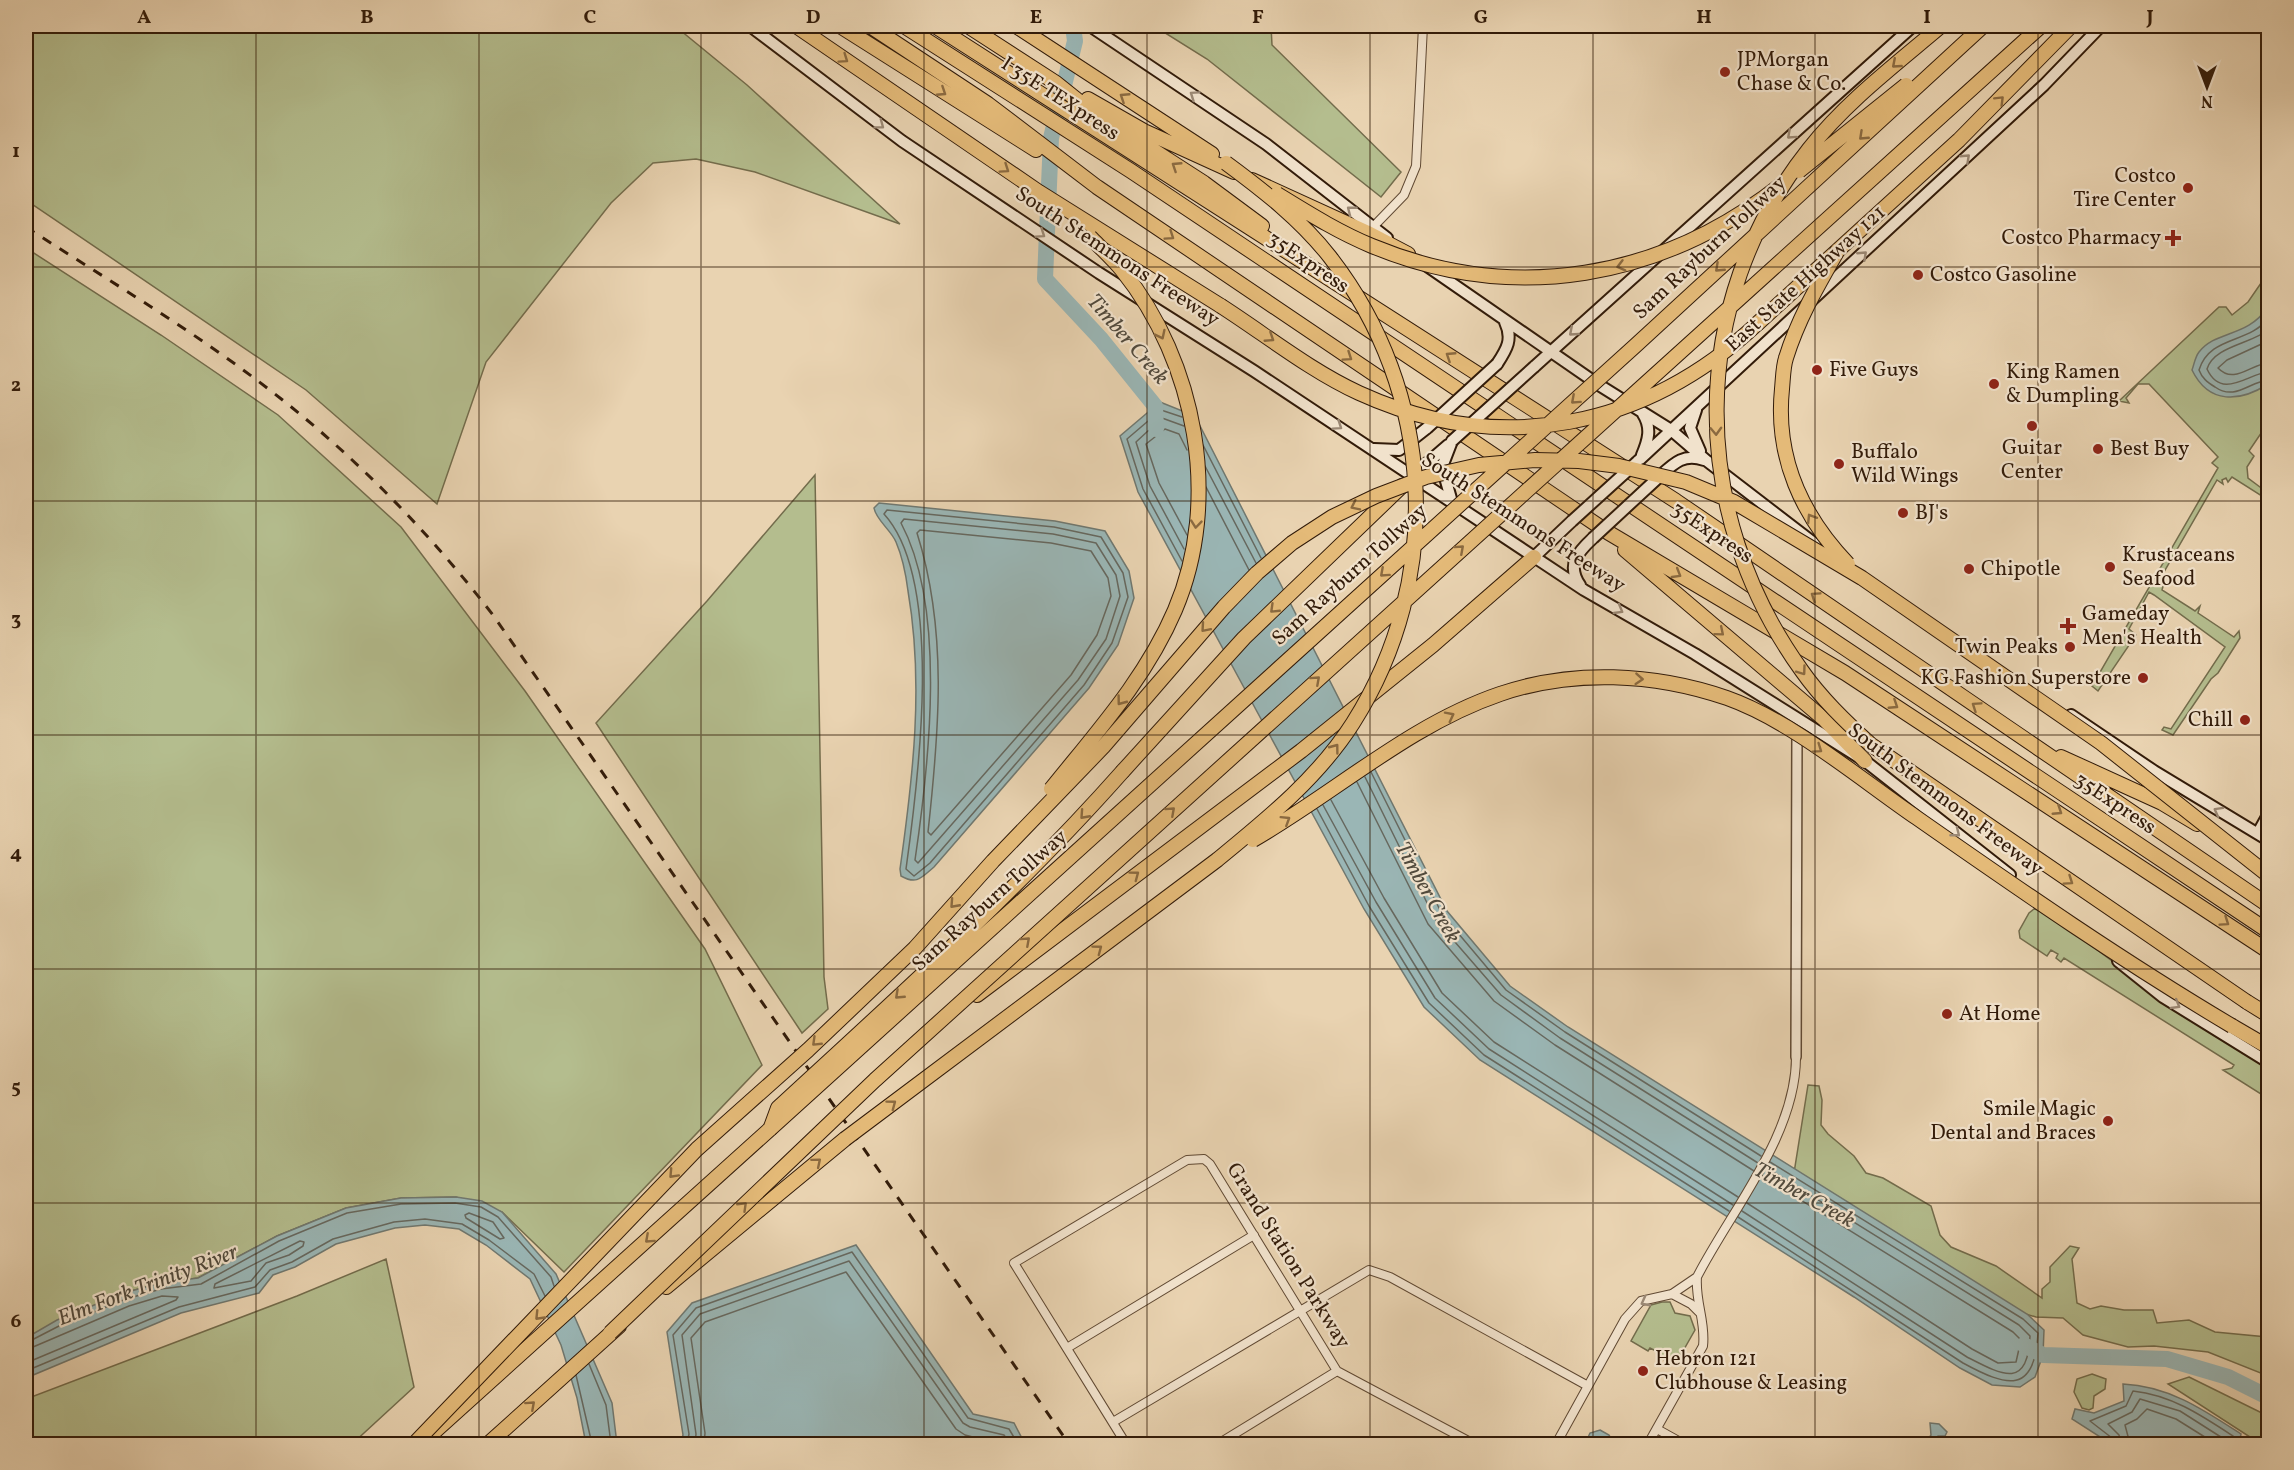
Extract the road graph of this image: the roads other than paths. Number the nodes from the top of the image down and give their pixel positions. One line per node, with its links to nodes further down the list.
1 (750, 26): 31 (main road, South Stemmons Freeway, one-way to 31)
2 (796, 26): 21 (highway, one-way to 21)
3 (840, 26): 20 (highway, one-way to 20)
4 (870, 26): 20 (highway, South Stemmons Freeway)
5 (904, 26): 19 (highway, I 35E TEXpress)
6 (935, 26): 17 (highway)
7 (968, 26): 17 (highway)
8 (1016, 26): 18 (highway, one-way to 8)
9 (1090, 26): 22 (main road, one-way to 9)
10 (1423, 26): 22 (street)
11 (1913, 26): 26 (main road, one-way to 26)
12 (1941, 26): 53 (highway, one-way to 53, bridge)
13 (1982, 26): 18 (highway, one-way to 18, bridge); 58 (highway, Sam Rayburn Tollway, one-way to 58, bridge)
14 (2041, 26): 54 (highway, one-way to 14, bridge)
15 (2071, 26): 23 (highway, one-way to 15)
16 (2101, 26): 27 (main road, East State Highway 121, one-way to 16)
17 (1140, 143): 24 (highway); 41 (highway, one-way to 17)
18 (1226, 163): 46 (highway, one-way to 18, bridge)
19 (1131, 171): 51 (highway, 35Express)
20 (1097, 187): 36 (highway, South Stemmons Freeway, one-way to 36)
21 (1039, 192): 23 (highway, one-way to 23, bridge); 47 (highway, one-way to 47, bridge)
22 (1373, 227): 24 (main road)
23 (1838, 250): 38 (highway, one-way to 23, bridge)
24 (1415, 258): 25 (main road)
25 (1505, 322): 26 (main road); 31 (main road, bridge)
26 (1551, 351): 28 (main road); 30 (main road, bridge)
27 (1701, 402): 29 (main road, East State Highway 121); 33 (main road)
28 (1642, 412): 29 (main road); 32 (main road)
29 (1671, 430): 32 (main road, East State Highway 121); 33 (main road)
30 (1452, 441): 34 (main road); 35 (main road)
31 (1371, 448): 34 (main road, South Stemmons Freeway)
32 (1639, 460): 37 (main road, East State Highway 121, bridge)
33 (1707, 461): 39 (main road, bridge); 44 (main road, one-way to 33)
34 (1412, 476): 35 (main road, South Stemmons Freeway); 58 (highway, one-way to 58, bridge)
35 (1452, 502): 37 (main road, South Stemmons Freeway)
36 (1608, 533): 42 (highway, one-way to 42); 52 (highway, South Stemmons Freeway, one-way to 52)
37 (1534, 557): 39 (main road, South Stemmons Freeway); 54 (highway, one-way to 37, bridge)
38 (1862, 578): 47 (highway, one-way to 47, bridge); 49 (highway, bridge)
39 (1584, 590): 40 (main road, South Stemmons Freeway, one-way to 40)
40 (1798, 718): 42 (main road, South Stemmons Freeway); 56 (street)
41 (2024, 740): 48 (highway); 50 (highway)
42 (1865, 761): 57 (main road, South Stemmons Freeway, one-way to 57)
43 (2268, 815): 44 (main road)
44 (2258, 833): 45 (main road)
45 (2268, 840)
46 (1217, 860): 55 (highway, one-way to 55, bridge); 64 (highway, one-way to 46, bridge)
47 (993, 861): 70 (highway, one-way to 70, bridge)
48 (2268, 866)
49 (2268, 875)
50 (2268, 905)
51 (2268, 931)
52 (2268, 951)
53 (2268, 1016)
54 (921, 1037): 64 (highway, one-way to 54, bridge)
55 (2268, 1047)
56 (1796, 1057): 60 (street)
57 (2268, 1062)
58 (770, 1129): 71 (highway, Sam Rayburn Tollway, one-way to 71)
59 (1254, 1235): 62 (street, Grand Station Parkway); 65 (street); 65 (street, Grand Station Parkway)
60 (1697, 1277): 61 (street); 63 (street)
61 (1671, 1294): 63 (street); 67 (street, one-way to 67)
62 (1300, 1310): 66 (street, Grand Station Parkway); 67 (street); 68 (street)
63 (1701, 1314): 69 (street)
64 (610, 1334): 72 (highway, one-way to 64)
65 (1067, 1348): 68 (street)
66 (1337, 1371): 74 (street); 75 (street, Grand Station Parkway)
67 (1588, 1386): 76 (street)
68 (1113, 1422): 73 (street)
69 (1657, 1429): 77 (street); 78 (street)
70 (414, 1444)
71 (420, 1444)
72 (488, 1444)
73 (1126, 1444)
74 (1218, 1444)
75 (1474, 1444)
76 (1556, 1444)
77 (1648, 1444)
78 (1684, 1444)

